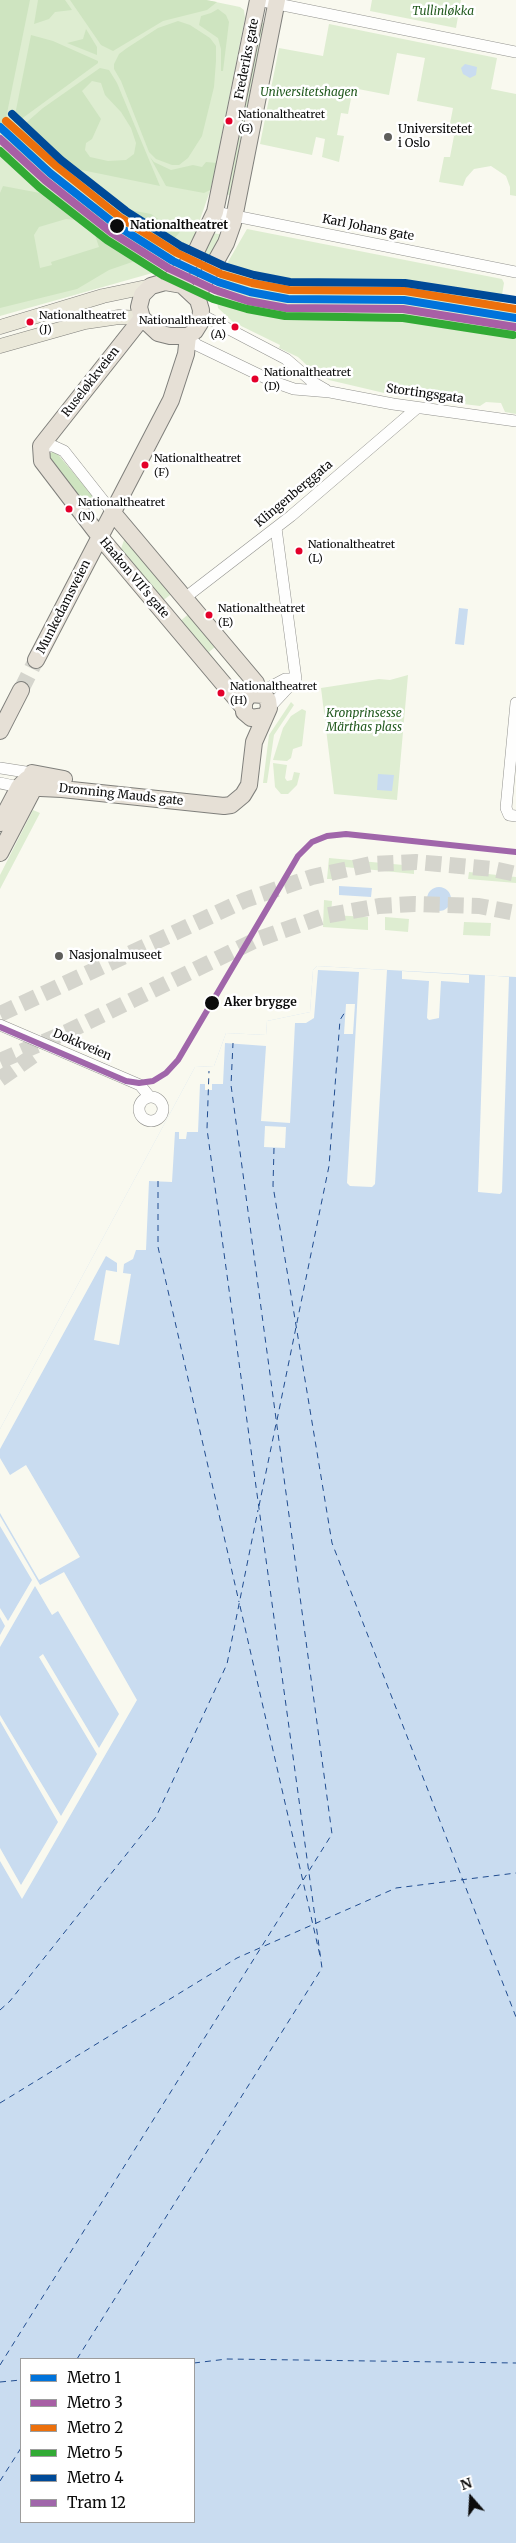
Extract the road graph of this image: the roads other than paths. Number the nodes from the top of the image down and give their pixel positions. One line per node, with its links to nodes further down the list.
1 (258, 0): 2 (street); 4 (highway, Frederiks gate)
2 (277, 2): 3 (street); 5 (highway, Frederiks gate)
3 (516, 52)
4 (215, 212): 5 (street, Karl Johans gate); 7 (highway, Frederiks gate)
5 (235, 216): 6 (street, Karl Johans gate); 9 (highway, Frederiks gate)
6 (516, 270)
7 (169, 281): 8 (highway); 9 (highway)
8 (151, 286): 10 (highway); 11 (main road)
9 (200, 308): 12 (highway); 14 (street, Stortingsgata)
10 (142, 318): 12 (highway); 13 (main road); 17 (highway, Ruseløkkveien)
11 (0, 327)
12 (188, 336): 14 (street, Stortingsgata); 18 (highway, Munkedamsveien)
13 (0, 346)
14 (330, 392): 15 (street, Stortingsgata)
15 (417, 408): 16 (street, Stortingsgata); 19 (street, Klingenberggata)
16 (516, 421)
17 (41, 446): 18 (street); 20 (highway, Haakon VII's gate)
18 (113, 513): 20 (highway, Munkedamsveien); 21 (highway)
19 (276, 528): 21 (street, Klingenberggata); 23 (street)
20 (100, 537): 22 (highway, Munkedamsveien); 27 (highway, Haakon VII's gate)
21 (186, 598): 25 (highway)
22 (36, 660)
23 (296, 679): 25 (street); 28 (street)
24 (21, 690): 29 (highway)
25 (259, 693): 27 (highway); 28 (highway)
26 (515, 703): 34 (street)
27 (245, 711): 28 (highway); 30 (highway, Dronning Mauds gate)
28 (267, 712): 30 (highway, Dronning Mauds gate)
29 (0, 731)
30 (254, 742): 32 (highway, Dronning Mauds gate)
31 (0, 768): 32 (street, Dronning Mauds gate)
32 (28, 782): 33 (street, Dronning Mauds gate); 35 (highway); 36 (highway)
33 (0, 783)
34 (512, 815)
35 (0, 823)
36 (0, 853)
37 (0, 1025): 38 (street, Dokkveien)
38 (149, 1096)

